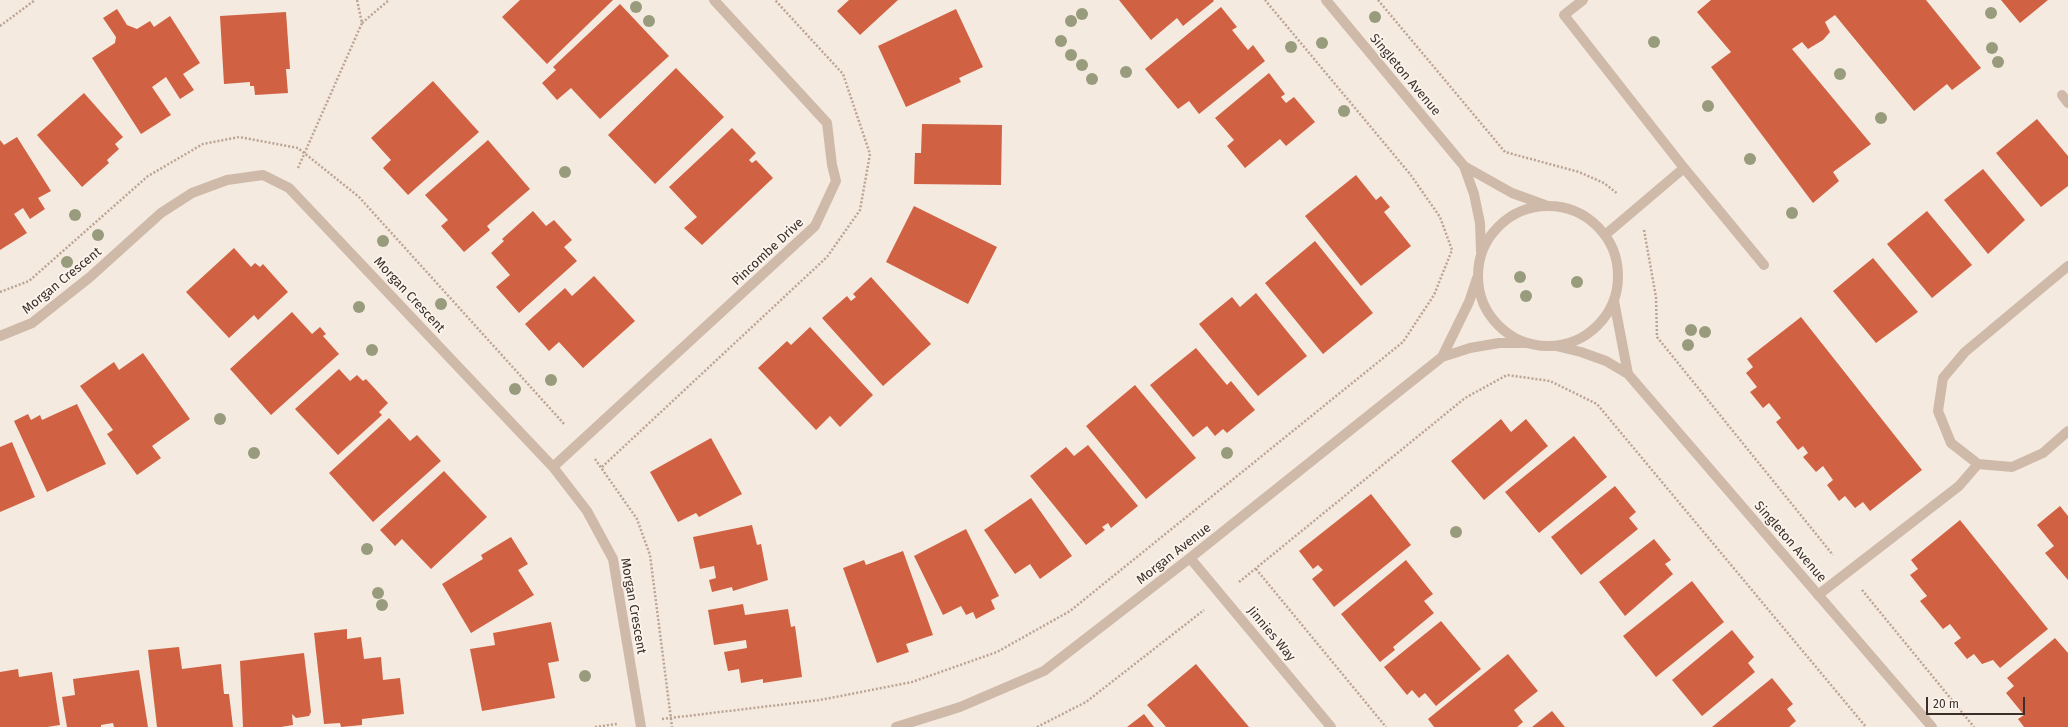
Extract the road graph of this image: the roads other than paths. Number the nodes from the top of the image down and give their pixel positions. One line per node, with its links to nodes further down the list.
1 (714, 0): 20 (street, Pincombe Drive)
2 (1326, 0): 4 (street, Singleton Avenue)
3 (1583, 0): 5 (street)
4 (1464, 166): 6 (street, Singleton Avenue); 8 (street, Singleton Avenue)
5 (1684, 168): 7 (street); 9 (street)
6 (1546, 206): 7 (street); 8 (street)
7 (1605, 235): 12 (street)
8 (1481, 253): 11 (street)
9 (1764, 265)
10 (2068, 266): 19 (street)
11 (1478, 273): 14 (street); 16 (street, Morgan Avenue)
12 (1614, 300): 15 (street); 17 (street, Singleton Avenue)
13 (0, 336): 20 (street, Morgan Crescent)
14 (1528, 343): 15 (street); 16 (street, Morgan Avenue)
15 (1556, 346): 17 (street, Singleton Avenue)
16 (1442, 357): 21 (street, Morgan Avenue)
17 (1628, 374): 22 (street, Singleton Avenue)
18 (2068, 431): 19 (street)
19 (1978, 464): 22 (street)
20 (553, 467): 23 (street, Morgan Crescent)
21 (1190, 558): 24 (street, Morgan Avenue); 25 (street, Jinnies Way)
22 (1818, 595): 26 (street, Singleton Avenue)
23 (641, 724)
24 (896, 727)
25 (1331, 727)
26 (1932, 727)

